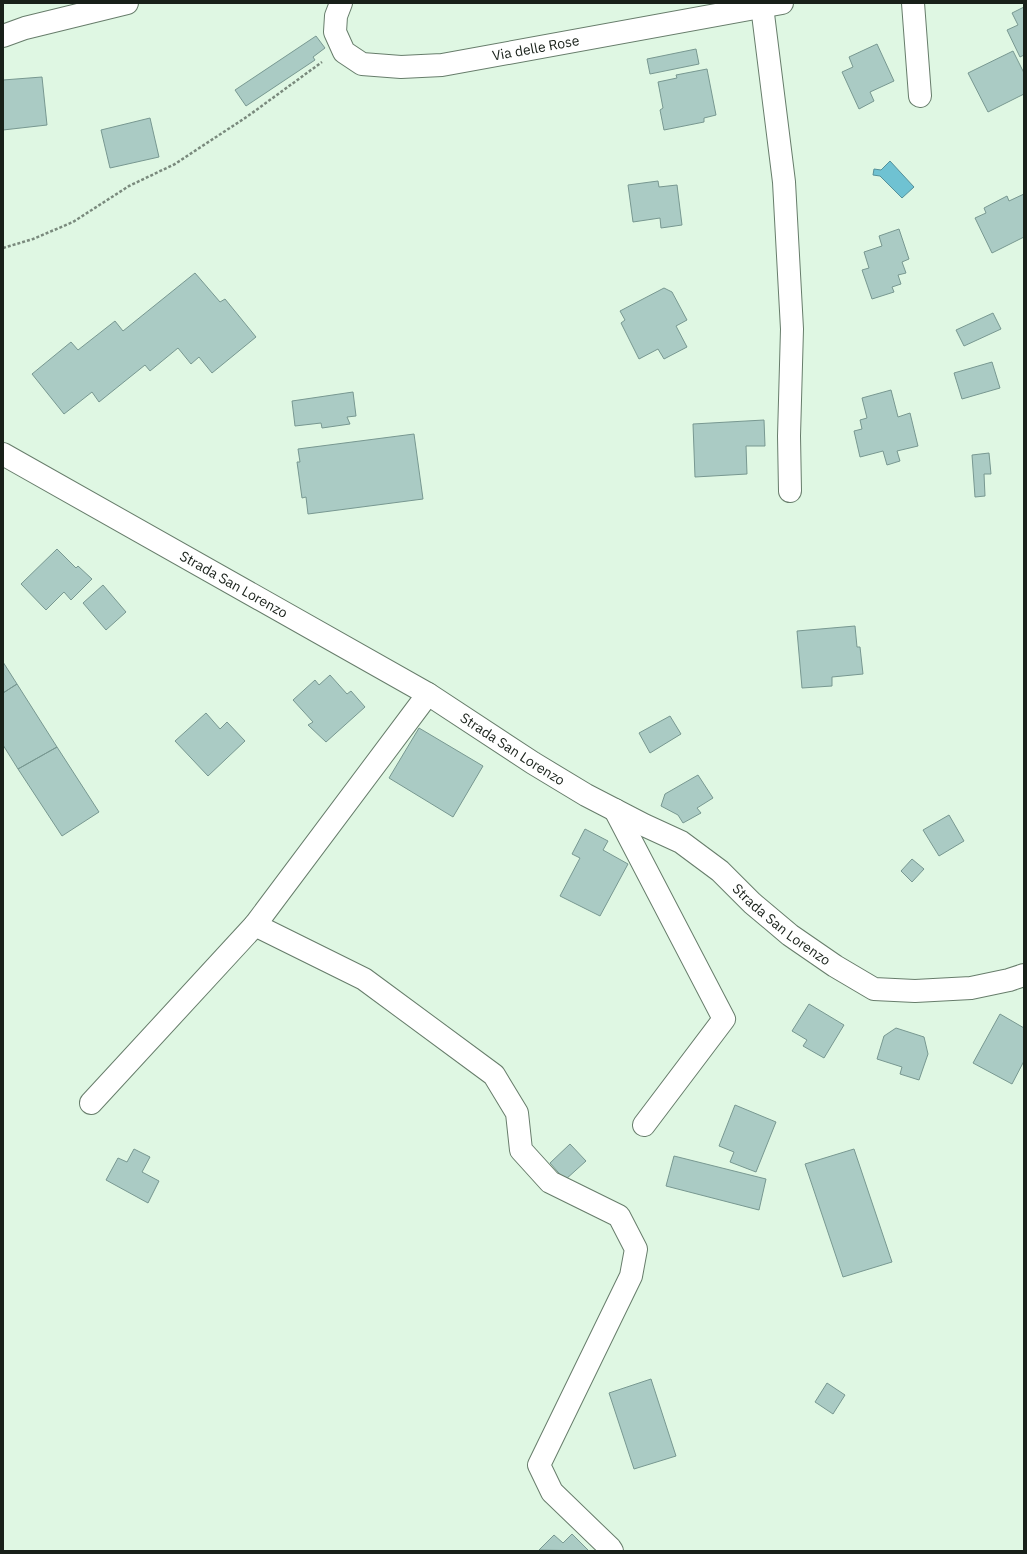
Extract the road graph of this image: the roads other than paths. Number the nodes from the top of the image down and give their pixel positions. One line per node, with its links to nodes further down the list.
1 (127, 3): 5 (street)
2 (341, 3): 4 (street, Via delle Rose)
3 (913, 3): 6 (street)
4 (772, 5): 8 (street)
5 (3, 36)
6 (920, 96)
7 (3, 454): 9 (street, Strada San Lorenzo)
8 (790, 491)
9 (428, 694): 10 (street, Strada San Lorenzo); 11 (street)
10 (615, 810): 12 (street, Strada San Lorenzo); 14 (street)
11 (255, 925): 13 (street); 15 (street)
12 (1019, 982)
13 (91, 1103)
14 (644, 1125)
15 (612, 1551)

